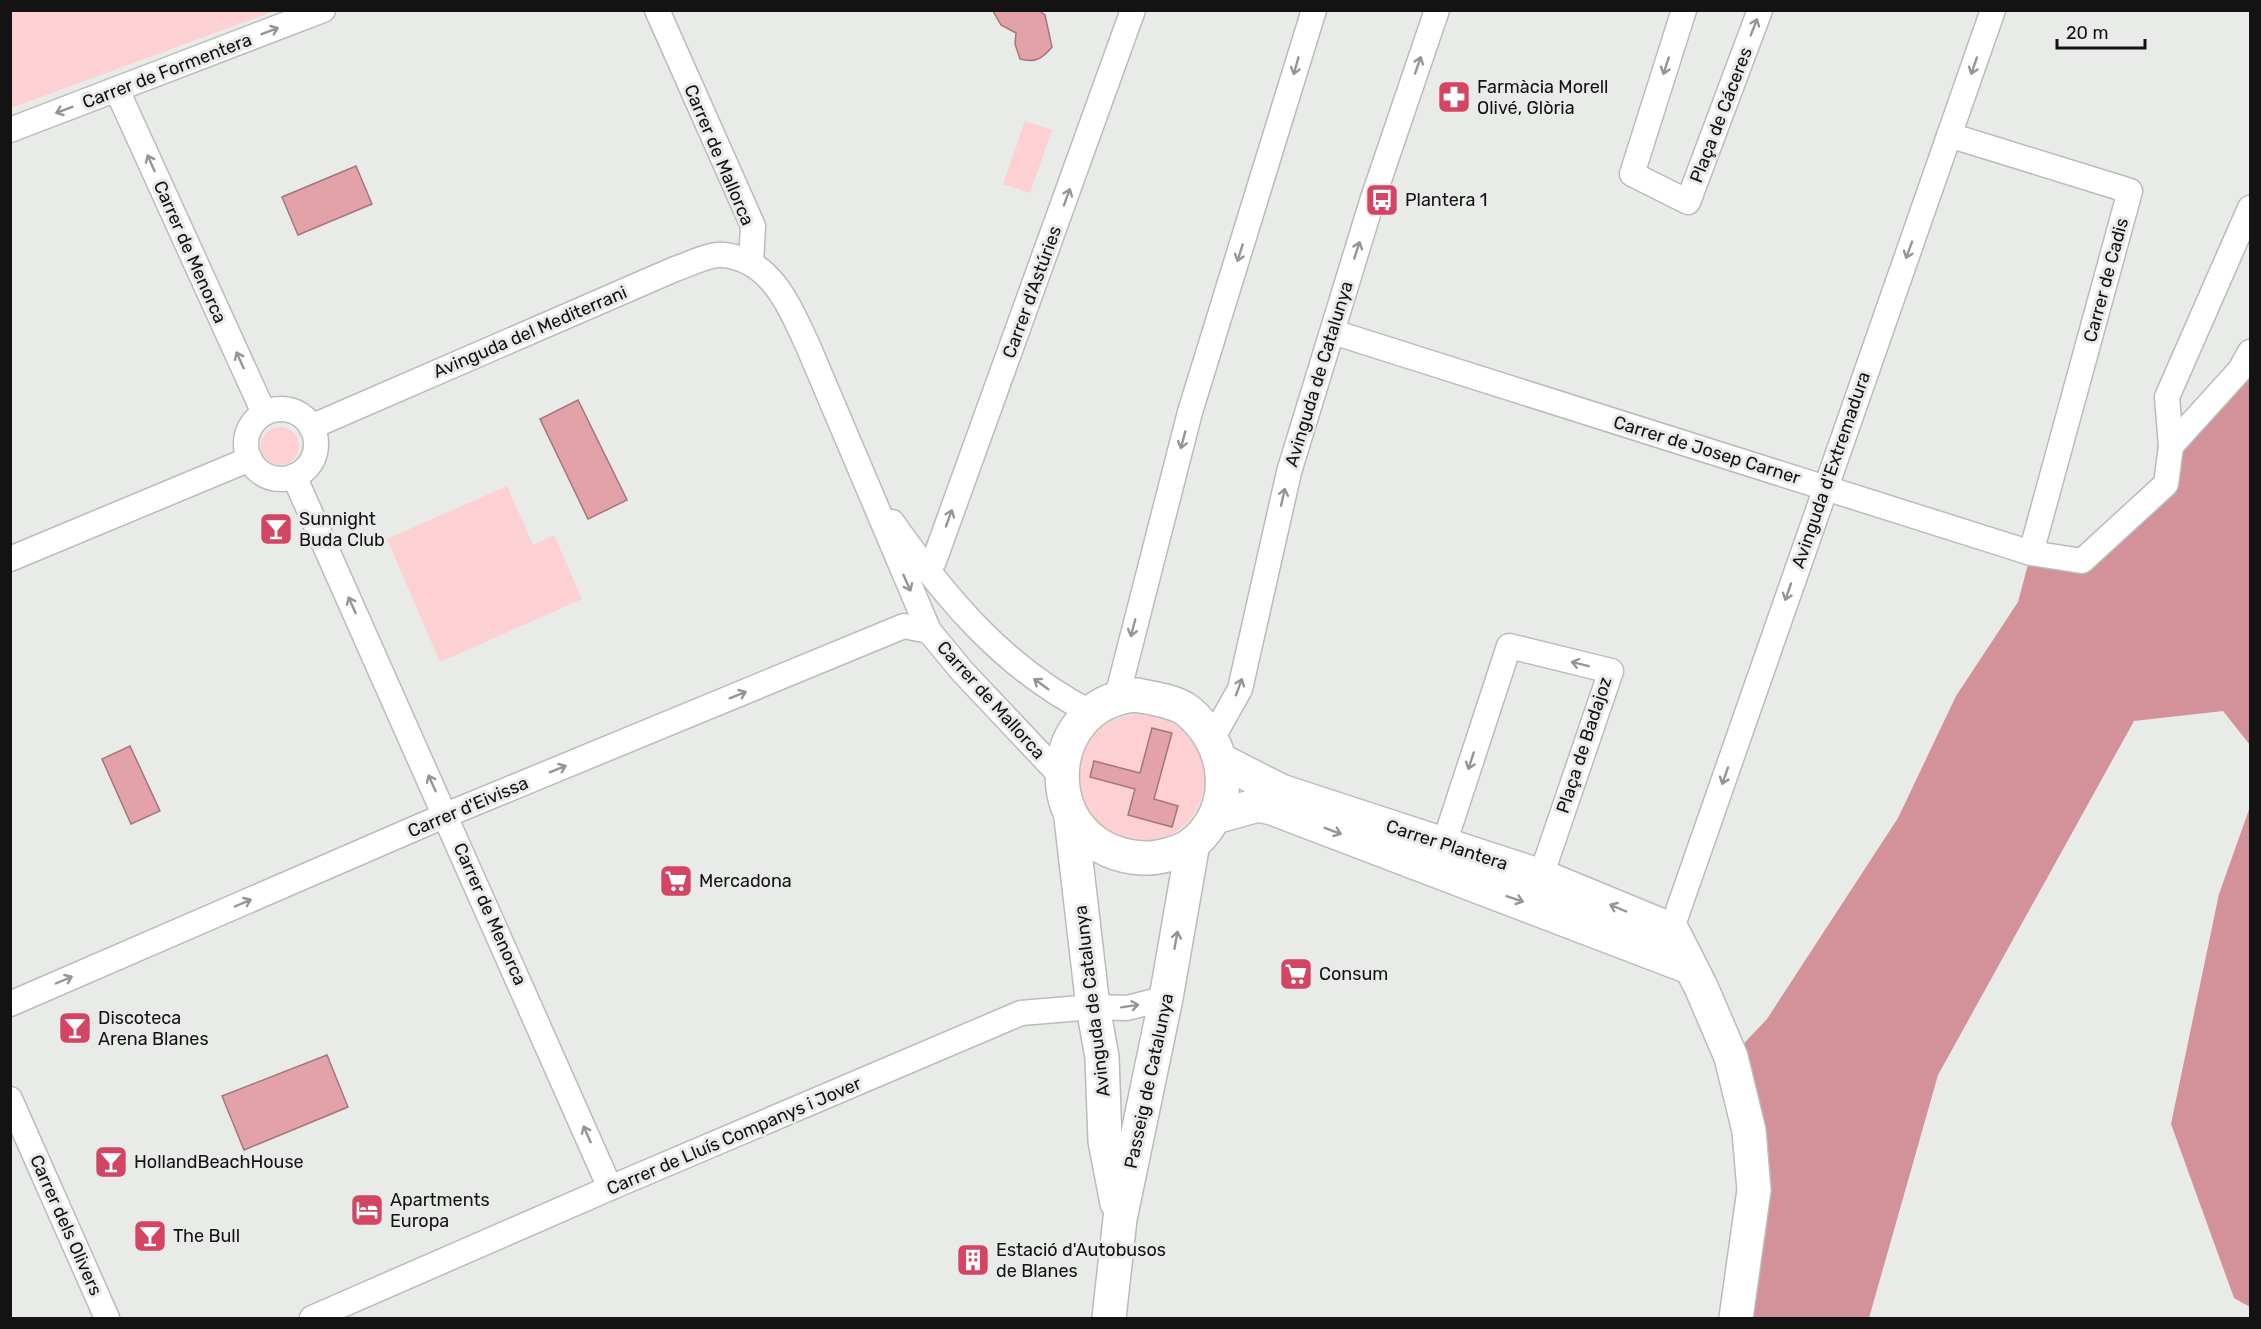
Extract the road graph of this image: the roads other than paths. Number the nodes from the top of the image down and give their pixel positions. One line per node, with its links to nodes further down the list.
1 (324, 10): 9 (street, Carrer de Formentera, one-way to 1)
2 (657, 10): 13 (street, Carrer de Mallorca)
3 (1134, 10): 25 (street, Carrer d'Astúries, one-way to 3)
4 (1314, 10): 27 (street, one-way to 27)
5 (1437, 10): 14 (street, Avinguda de Catalunya, one-way to 5)
6 (1684, 10): 7 (street, Plaça de Cáceres, one-way to 7)
7 (1760, 10)
8 (1989, 12): 11 (street, Avinguda d'Extremadura, one-way to 11)
9 (117, 90): 10 (street, Carrer de Formentera, one-way to 10); 16 (street, Carrer de Menorca, one-way to 9)
10 (10, 130)
11 (1949, 135): 21 (street, Avinguda d'Extremadura, one-way to 21); 23 (street, Carrer de Cadis)
12 (2250, 208): 18 (street)
13 (752, 263): 17 (street, Avinguda del Mediterrani); 22 (street, Carrer de Mallorca)
14 (1334, 332): 21 (street, Carrer de Josep Carner); 28 (street, Avinguda de Catalunya, one-way to 14)
15 (2250, 352): 18 (street)
16 (264, 413): 17 (street); 19 (street)
17 (311, 427): 20 (street)
18 (2171, 446): 23 (street, Carrer de Josep Carner)
19 (250, 459): 20 (street); 24 (street)
20 (294, 476): 30 (street, Carrer de Menorca, one-way to 20)
21 (1825, 486): 23 (street, Carrer de Josep Carner); 36 (street, Avinguda d'Extremadura, one-way to 36)
22 (869, 490): 25 (street, Carrer de Mallorca); 26 (street, Carrer de Mallorca, one-way to 26)
23 (2031, 553)
24 (10, 559)
25 (927, 571): 27 (street, Carrer de Mallorca, one-way to 25)
26 (929, 632): 29 (street, Carrer de Mallorca); 30 (street, Carrer d'Eivissa, one-way to 26)
27 (1104, 705): 28 (street); 29 (street)
28 (1217, 750): 31 (street); 34 (street, Carrer Plantera)
29 (1061, 776): 32 (street)
30 (446, 815): 38 (street, Carrer d'Eivissa, one-way to 30); 41 (street, Carrer de Menorca, one-way to 30)
31 (1215, 817): 33 (street); 36 (street, Carrer Plantera, one-way to 36)
32 (1071, 818): 33 (street); 39 (street, Avinguda de Catalunya)
33 (1193, 843): 37 (street, Passeig de Catalunya, one-way to 33)
34 (1444, 844): 35 (street, Carrer Plantera); 35 (street, Plaça de Badajoz, one-way to 34)
35 (1541, 876): 36 (street, Carrer Plantera, one-way to 35)
36 (1680, 960): 46 (street)
37 (1166, 998): 39 (street, Carrer de Lluís Companys i Jover, one-way to 37); 42 (street, Passeig de Catalunya)
38 (10, 1004)
39 (1093, 1007): 41 (street, Carrer de Lluís Companys i Jover); 42 (street, Avinguda de Catalunya)
40 (10, 1099): 43 (street, Carrer dels Olivers)
41 (610, 1188): 44 (street, Carrer de Lluís Companys i Jover)
42 (1120, 1219): 45 (street, Passeig de Catalunya)
43 (107, 1318)
44 (312, 1318)
45 (1109, 1318)
46 (1736, 1318)

